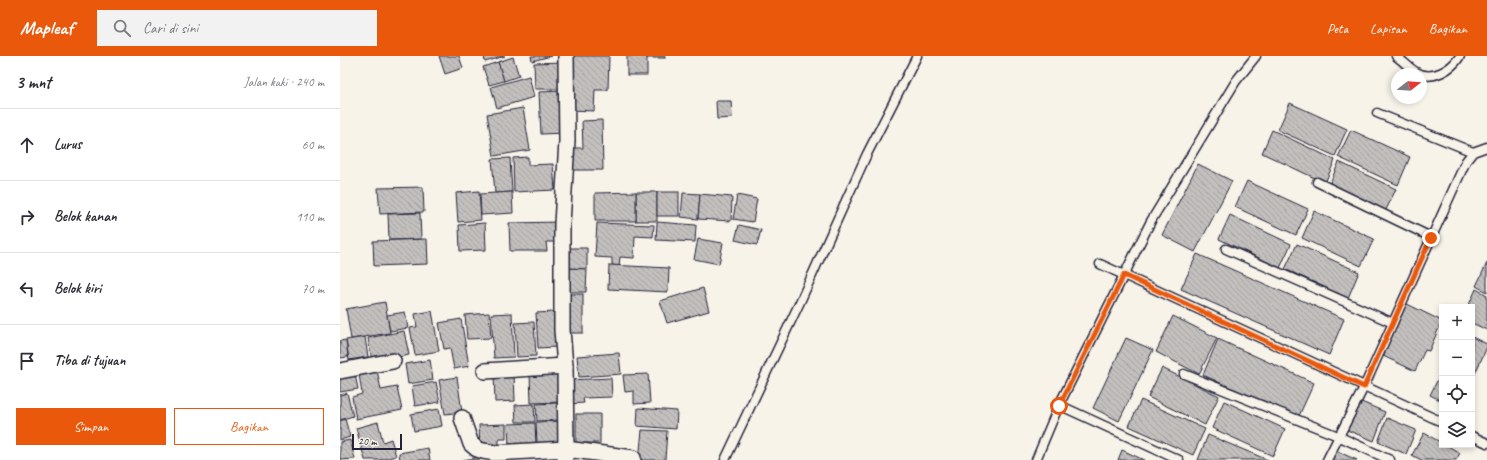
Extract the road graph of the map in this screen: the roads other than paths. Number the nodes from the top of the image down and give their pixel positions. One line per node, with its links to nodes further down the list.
1 (566, 56): 16 (street)
2 (916, 56): 29 (lane)
3 (1256, 56): 13 (lane)
4 (1396, 56): 5 (lane)
5 (1460, 56)
6 (1377, 113): 8 (lane)
7 (1487, 147): 8 (lane)
8 (1473, 152): 10 (lane)
9 (1317, 182): 10 (lane)
10 (1431, 238): 14 (lane)
11 (1226, 249): 14 (lane)
12 (1100, 264): 13 (lane)
13 (1124, 275): 20 (lane); 21 (lane)
14 (1392, 323): 20 (lane)
15 (393, 361): 17 (street)
16 (565, 366): 18 (street); 27 (street)
17 (340, 371)
18 (485, 371)
19 (1184, 374): 24 (lane)
20 (1364, 387): 23 (lane); 24 (lane)
21 (1059, 406): 30 (lane); 31 (lane)
22 (462, 418): 27 (street)
23 (1439, 421)
24 (1338, 436): 32 (lane); 33 (lane)
25 (1475, 437): 26 (lane)
26 (1487, 443)
27 (566, 455): 28 (street)
28 (633, 458)
29 (725, 460)
30 (1036, 460)
31 (1179, 460)
32 (1327, 460)
33 (1390, 460)

